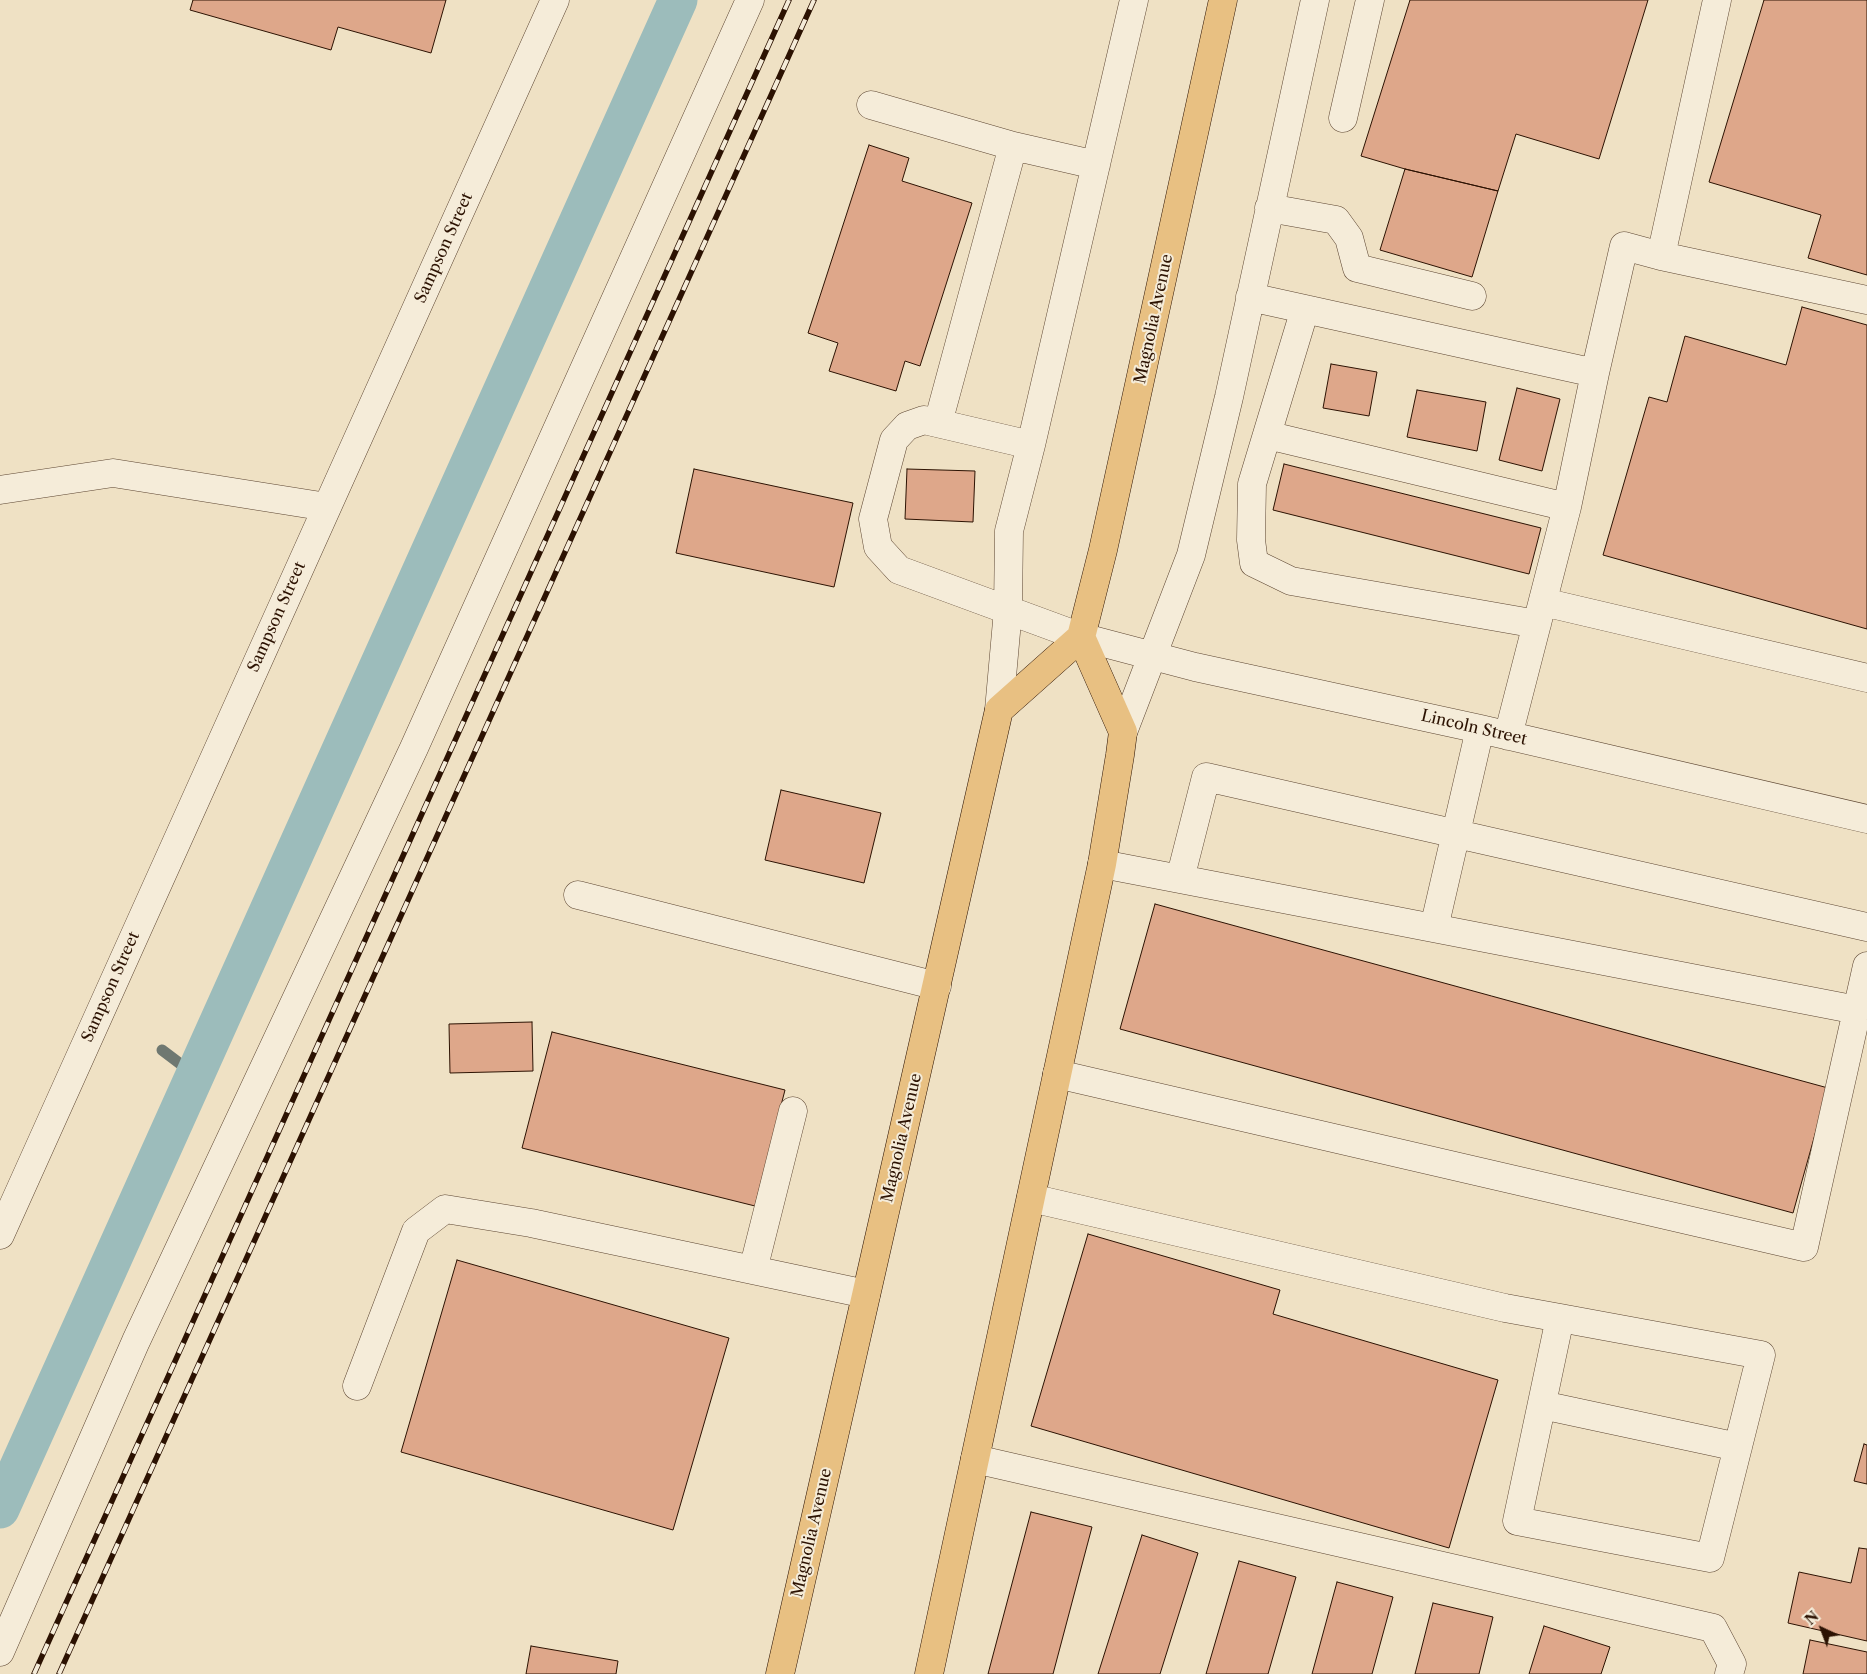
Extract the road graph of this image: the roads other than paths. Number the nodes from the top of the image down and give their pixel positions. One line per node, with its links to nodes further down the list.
1 (555, 0): 23 (street, Sampson Street)
2 (750, 0): 55 (street)
3 (1134, 0): 11 (street)
4 (1223, 0): 27 (main road, Magnolia Avenue)
5 (1315, 0): 12 (street)
6 (1370, 0): 9 (street)
7 (1716, 0): 13 (street)
8 (871, 105): 10 (street)
9 (1343, 118)
10 (1014, 146): 11 (street); 19 (street)
11 (1096, 165): 21 (street)
12 (1269, 208): 14 (street); 15 (street)
13 (1661, 256): 16 (street); 18 (street)
14 (1472, 296)
15 (1250, 297): 17 (street); 28 (street)
16 (1867, 300)
17 (1304, 309): 18 (street); 20 (street)
18 (1595, 373): 24 (street)
19 (938, 424): 21 (street, Lincoln Street); 25 (street, Lincoln Street)
20 (1267, 435): 24 (street); 26 (street)
21 (1031, 445): 25 (street)
22 (0, 490): 23 (street)
23 (327, 507): 47 (street, Sampson Street)
24 (1568, 507): 26 (street)
25 (1008, 610): 27 (street, Lincoln Street); 30 (street)
26 (1540, 613): 29 (street); 33 (street)
27 (1081, 637): 28 (street, Lincoln Street); 30 (main road); 32 (main road)
28 (1152, 656): 31 (street, Lincoln Street); 32 (street)
29 (1867, 678)
30 (999, 710): 42 (main road, Magnolia Avenue)
31 (1480, 729): 33 (street, Lincoln Street); 35 (street)
32 (1123, 732): 36 (main road)
33 (1508, 736): 34 (street, Lincoln Street)
34 (1867, 819)
35 (1456, 833): 37 (street); 39 (street); 40 (street)
36 (1102, 864): 37 (street); 44 (main road)
37 (1180, 879): 40 (street)
38 (578, 895): 42 (street)
39 (1867, 927)
40 (1434, 928): 43 (street)
41 (1867, 966): 43 (street)
42 (937, 986): 49 (main road, Magnolia Avenue)
43 (1857, 1010): 44 (street)
44 (1057, 1074): 46 (main road)
45 (793, 1112): 48 (street)
46 (1031, 1198): 50 (street); 54 (main road)
47 (0, 1235)
48 (753, 1270): 49 (street); 51 (street)
49 (866, 1294): 56 (main road, Magnolia Avenue)
50 (1560, 1318): 52 (street); 53 (street)
51 (357, 1386)
52 (1542, 1405): 53 (street); 53 (street)
53 (1738, 1447)
54 (975, 1459): 57 (main road); 58 (street)
55 (0, 1652)
56 (780, 1674)
57 (929, 1674)
58 (1729, 1674)

